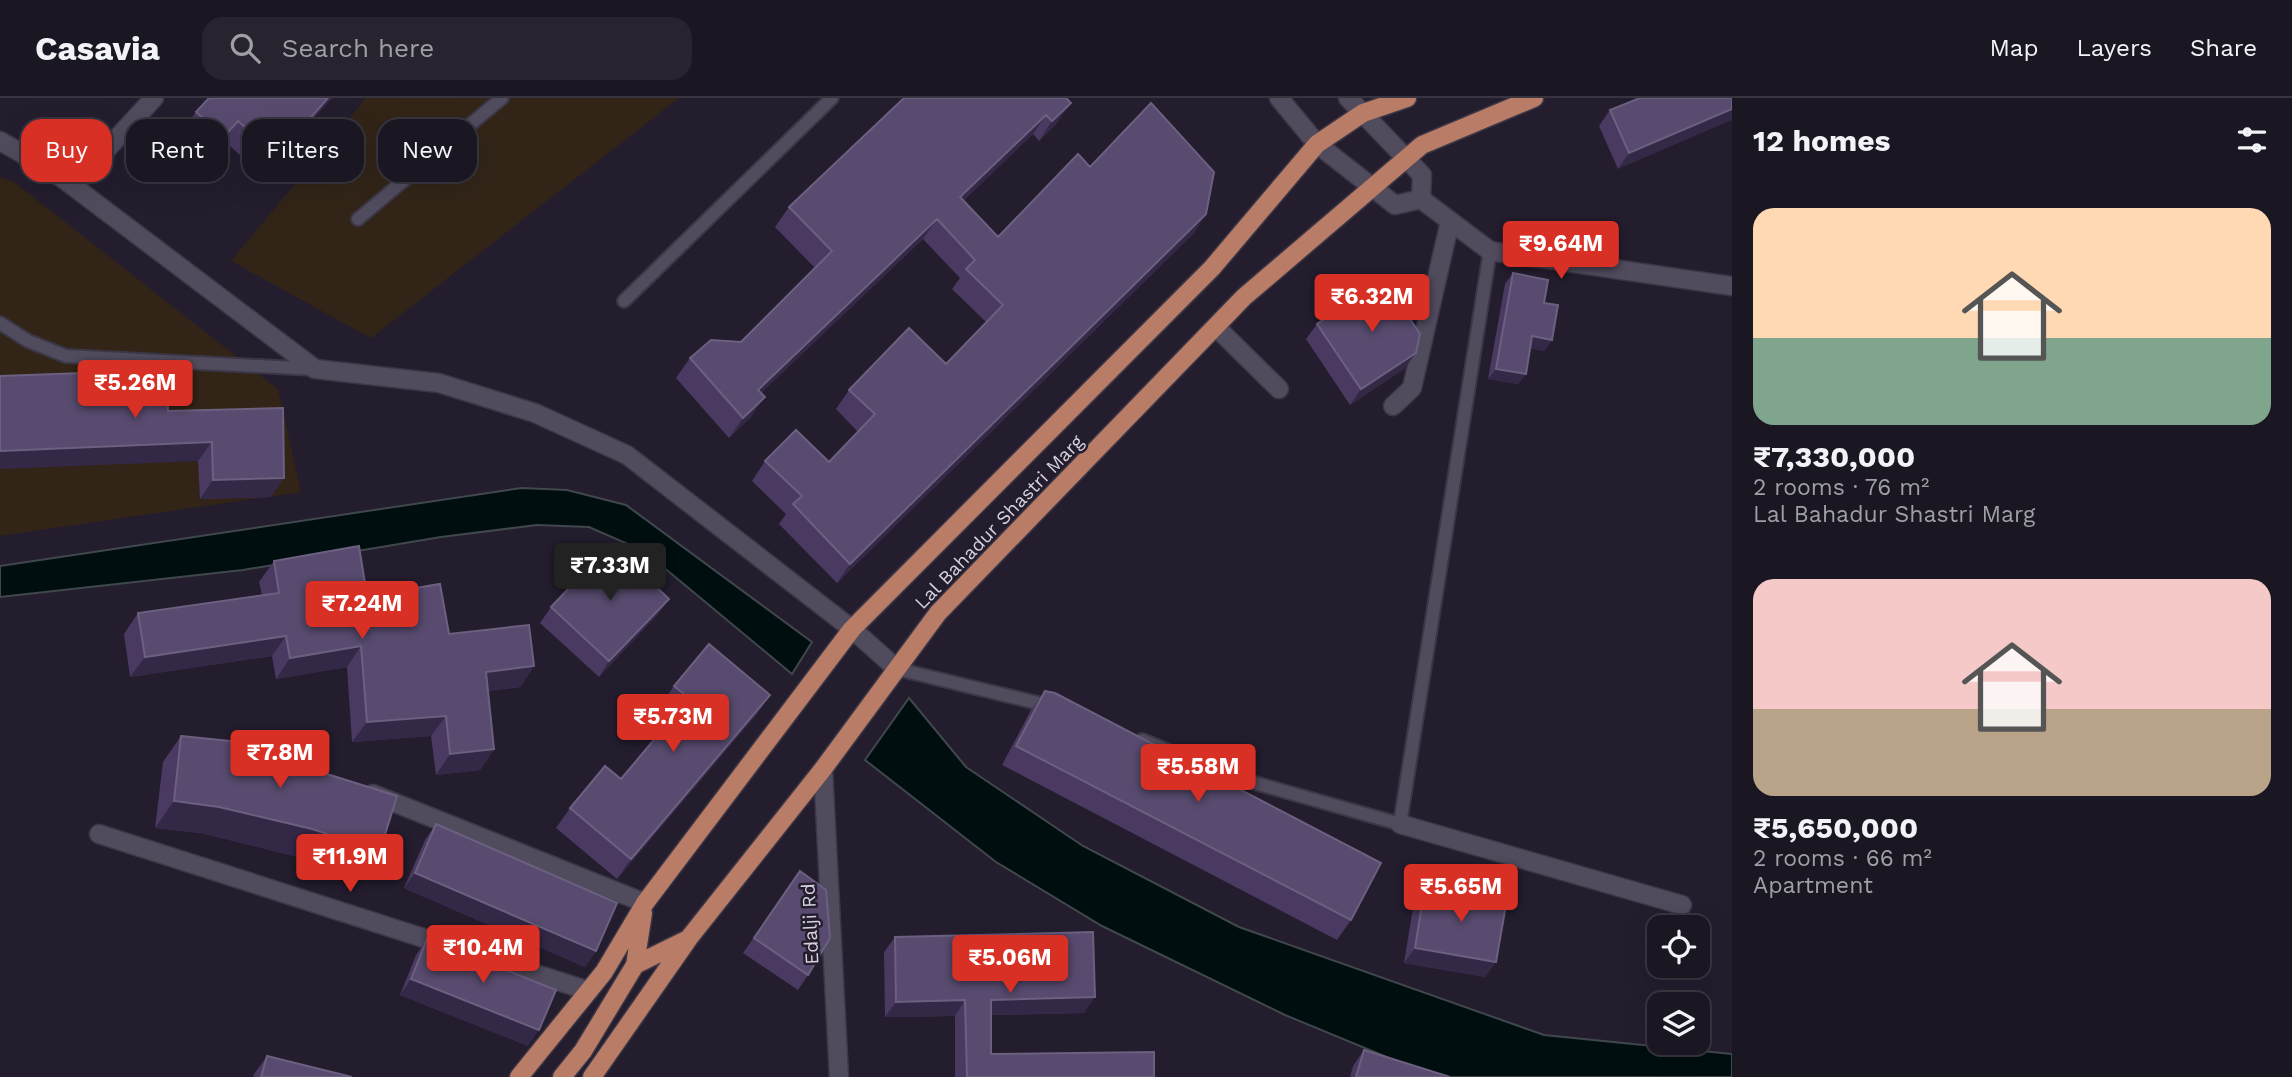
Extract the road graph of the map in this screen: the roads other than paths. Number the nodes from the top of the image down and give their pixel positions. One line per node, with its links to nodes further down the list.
1 (153, 98): 12 (street)
2 (502, 98): 15 (lane)
3 (832, 98): 19 (lane)
4 (1279, 98): 10 (street)
5 (1348, 98): 8 (street)
6 (1407, 98): 8 (main road, Lal Bahadur Shastri Marg)
7 (1534, 98): 11 (main road, Lal Bahadur Shastri Marg)
8 (1363, 113): 10 (main road, Lal Bahadur Shastri Marg); 11 (street)
9 (0, 141): 12 (street)
10 (1317, 144): 13 (street); 25 (main road, Lal Bahadur Shastri Marg)
11 (1406, 158): 13 (main road, Lal Bahadur Shastri Marg); 14 (street)
12 (73, 186): 22 (street)
13 (1373, 187): 14 (street); 21 (main road, Lal Bahadur Shastri Marg)
14 (1421, 199): 16 (street)
15 (358, 219)
16 (1450, 221): 17 (street); 24 (street)
17 (1490, 251): 18 (street); 31 (lane)
18 (1732, 286)
19 (624, 301)
20 (0, 323): 22 (lane)
21 (1216, 327): 23 (street); 26 (main road, Lal Bahadur Shastri Marg)
22 (315, 369): 25 (street)
23 (1279, 388)
24 (1393, 406)
25 (852, 629): 26 (street); 33 (main road, Lal Bahadur Shastri Marg)
26 (897, 669): 27 (lane); 29 (main road, Lal Bahadur Shastri Marg)
27 (1057, 708)
28 (1131, 736): 31 (lane)
29 (823, 769): 35 (main road, Lal Bahadur Shastri Marg); 41 (street, Edalji Rd)
30 (357, 788): 33 (street)
31 (1400, 824): 34 (street)
32 (99, 834): 37 (street)
33 (645, 902): 36 (main road); 37 (main road, Lal Bahadur Shastri Marg)
34 (1682, 905)
35 (689, 938): 36 (main road); 40 (main road, Lal Bahadur Shastri Marg)
36 (635, 965): 39 (main road)
37 (589, 991): 38 (main road, Lal Bahadur Shastri Marg)
38 (519, 1077)
39 (562, 1077)
40 (592, 1077)
41 (839, 1077)

